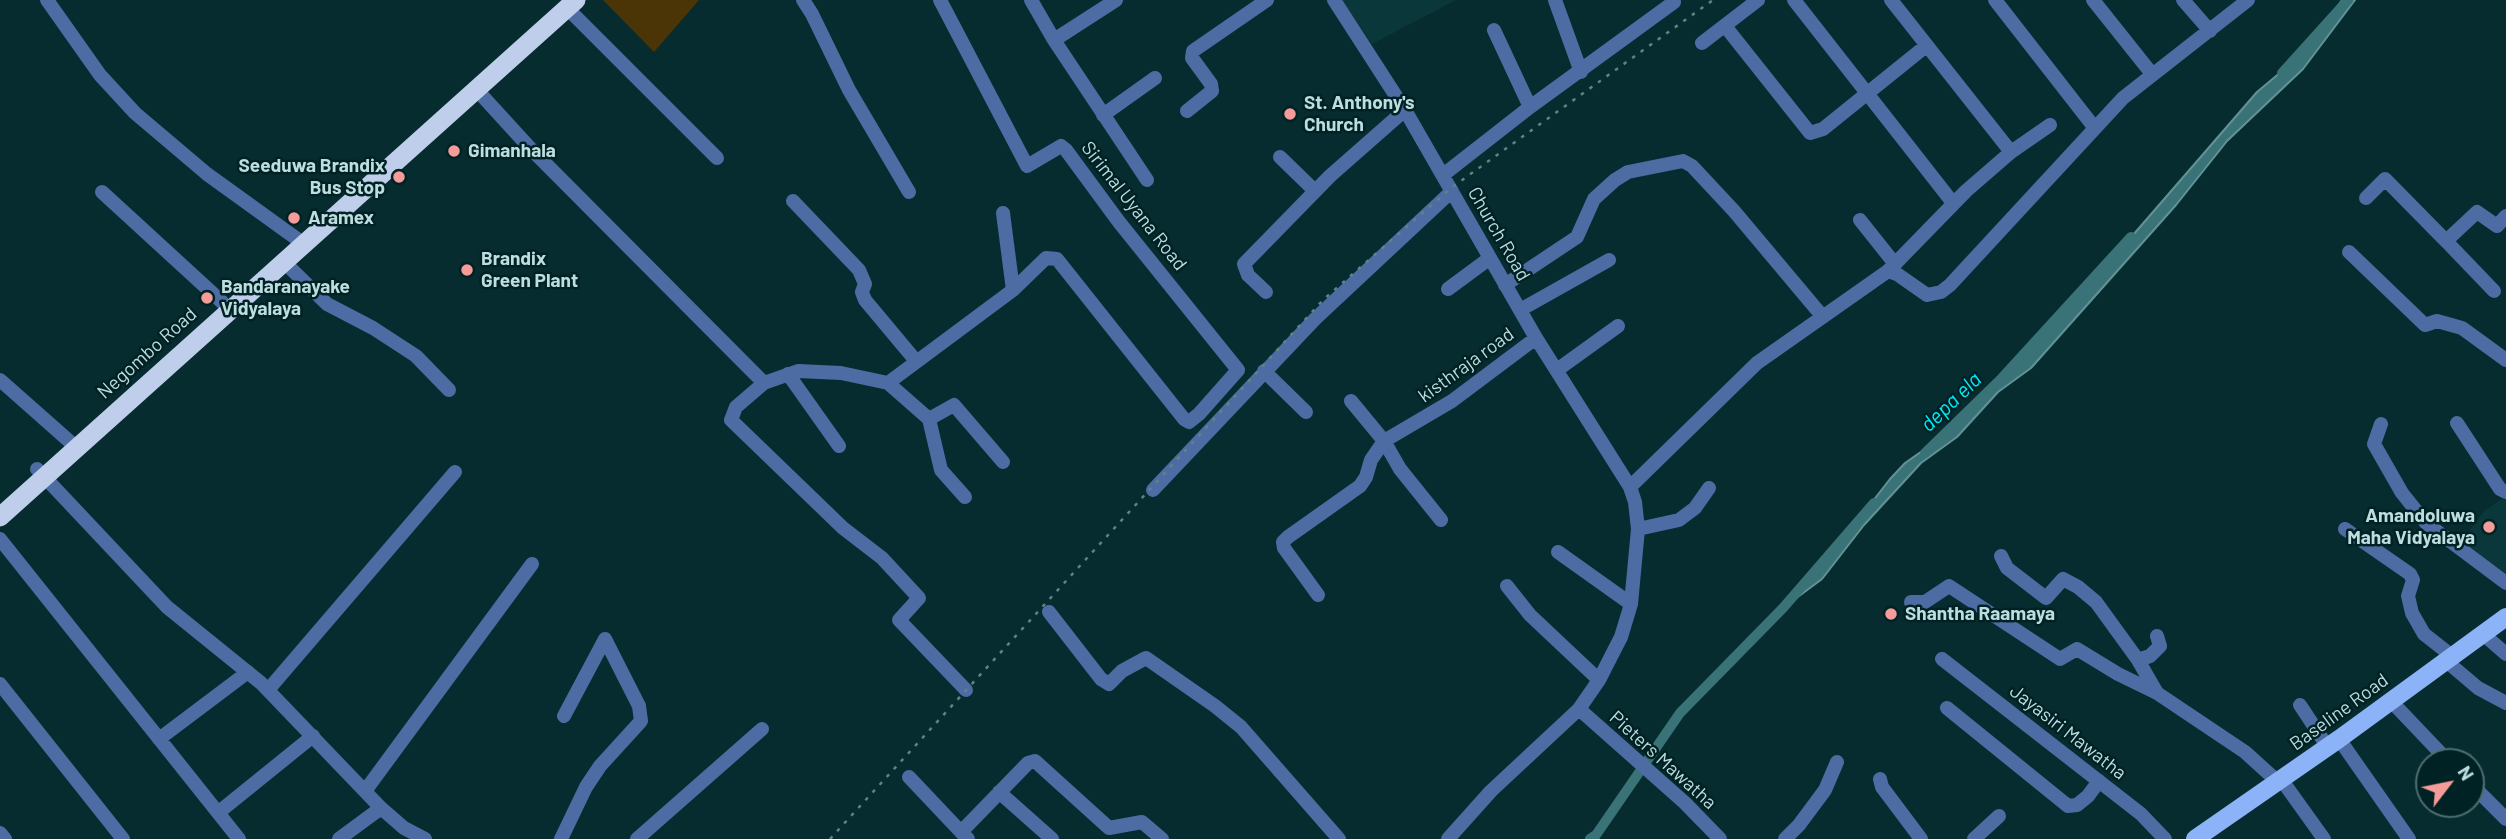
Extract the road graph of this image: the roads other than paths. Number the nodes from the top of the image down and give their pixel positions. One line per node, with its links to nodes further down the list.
1 (47, 0): 50 (street)
2 (803, 0): 43 (street)
3 (940, 0): 58 (street, Sirimal Uyana Road)
4 (1031, 0): 21 (street)
5 (1116, 0): 21 (street)
6 (1267, 0): 31 (street)
7 (1334, 0): 30 (street, Church Road)
8 (1555, 0): 24 (street)
9 (1758, 0): 18 (street)
10 (1794, 0): 28 (street)
11 (1891, 0): 23 (street)
12 (1994, 0): 34 (street)
13 (2093, 0): 25 (street)
14 (2183, 0): 20 (street)
15 (2248, 0): 20 (street)
16 (1675, 1): 24 (street)
17 (568, 3): 27 (highway, Negombo Road); 37 (street); 50 (highway, Negombo Road)
18 (1725, 26): 22 (street); 28 (street)
19 (1494, 30): 29 (street)
20 (2210, 31): 25 (street)
21 (1054, 40): 32 (street)
22 (1702, 43)
23 (1926, 46): 28 (street); 35 (street)
24 (1581, 72): 29 (street)
25 (2152, 74): 34 (street)
26 (1156, 78): 32 (street)
27 (476, 89): 50 (highway, Negombo Road); 73 (street)
28 (1866, 92): 46 (street)
29 (1530, 107): 38 (street)
30 (1405, 110): 38 (street, Church Road); 41 (street)
31 (1187, 111)
32 (1104, 115): 39 (street)
33 (2050, 125): 35 (street)
34 (2094, 127): 56 (street)
35 (2011, 152): 46 (street)
36 (1280, 157): 41 (street)
37 (717, 158)
38 (1443, 175): 42 (street, Church Road)
39 (1147, 180)
40 (102, 191): 62 (street)
41 (1315, 191): 61 (street)
42 (1452, 191): 53 (street, Church Road); 70 (street)
43 (909, 192)
44 (2366, 198): 51 (street)
45 (793, 201): 68 (street)
46 (1953, 203): 56 (street)
47 (1003, 214): 58 (street)
48 (2506, 216): 51 (street)
49 (1860, 220): 56 (street)
50 (299, 241): 55 (highway, Negombo Road); 62 (highway, Negombo Road)
51 (2446, 241): 60 (street)
52 (2349, 252): 67 (street)
53 (1490, 258): 57 (street, Church Road); 59 (street)
54 (1609, 260): 63 (street)
55 (284, 262): 75 (street); 82 (highway, Negombo Road)
56 (1891, 267): 64 (street)
57 (1505, 285): 63 (street, Church Road); 64 (street)
58 (1013, 289): 68 (street)
59 (1447, 289)
60 (2494, 290)
61 (1266, 292)
62 (222, 302): 82 (highway, Negombo Road)
63 (1520, 310): 66 (street, Church Road)
64 (1823, 317): 87 (street)
65 (1618, 326): 69 (street)
66 (1536, 338): 69 (street, Church Road); 81 (street, kisthraja road)
67 (2506, 360)
68 (916, 361): 74 (street)
69 (1557, 370): 87 (street, Church Road)
70 (1264, 371): 77 (street); 89 (street)
71 (788, 374): 73 (street); 74 (street); 83 (street)
72 (0, 380): 82 (street)
73 (764, 383): 118 (street)
74 (888, 383): 78 (street)
75 (449, 390)
76 (1351, 401): 81 (street)
77 (1306, 412)
78 (929, 419): 84 (street); 91 (street)
79 (2457, 423): 90 (street)
80 (2381, 424): 101 (street)
81 (1384, 441): 94 (street); 103 (street)
82 (73, 444): 86 (highway, Negombo Road)
83 (839, 446)
84 (1003, 462)
85 (455, 472): 117 (street)
86 (41, 473): 92 (highway, Negombo Road); 93 (highway, Negombo Road); 114 (street)
87 (1630, 487): 95 (street)
88 (1709, 488): 95 (street)
89 (1153, 490)
90 (2506, 492)
91 (965, 497)
92 (0, 503)
93 (0, 517)
94 (1441, 520)
95 (1638, 529): 105 (street)
96 (2345, 529): 111 (street)
97 (0, 539): 128 (street)
98 (1558, 552): 105 (street)
99 (2001, 556): 113 (street)
100 (532, 564): 136 (street)
101 (2506, 583)
102 (1507, 586): 115 (street)
103 (1318, 595)
104 (1911, 602): 119 (street)
105 (1631, 604): 115 (street)
106 (1048, 612): 145 (street)
107 (2506, 617): 108 (main road, Baseline Road)
108 (2483, 634): 110 (street); 111 (main road, Baseline Road)
109 (2157, 636): 113 (street)
110 (2506, 654)
111 (2449, 658): 120 (main road, Baseline Road); 121 (street)
112 (1942, 659): 134 (street, Jayasiri Mawatha)
113 (2138, 660): 119 (street)
114 (248, 672): 117 (street); 128 (street)
115 (1599, 680): 124 (street)
116 (0, 684): 147 (street)
117 (268, 690): 127 (street)
118 (966, 690)
119 (2157, 693): 135 (street)
120 (2391, 701): 129 (main road, Baseline Road); 130 (street)
121 (2506, 703)
122 (2300, 705): 129 (street)
123 (1947, 708): 134 (street)
124 (1579, 709): 155 (street); 156 (street, Pieters Mawatha)
125 (564, 716): 151 (street)
126 (762, 729): 152 (street)
127 (313, 736): 136 (street); 140 (street)
128 (159, 739): 140 (street)
129 (2333, 743): 135 (main road, Baseline Road); 163 (street)
130 (2436, 748)
131 (1838, 762): 157 (street)
132 (909, 777): 144 (street)
133 (1880, 779): 158 (street)
134 (2099, 780): 160 (street, Jayasiri Mawatha)
135 (2279, 780): 161 (main road, Baseline Road); 162 (street)
136 (365, 791): 139 (street)
137 (999, 792): 144 (street); 153 (street); 154 (street)
138 (2485, 798): 142 (street)
139 (381, 808): 149 (street); 150 (street)
140 (219, 812): 148 (street)
141 (1999, 816): 159 (street)
142 (2506, 819)
143 (0, 833): 146 (street)
144 (964, 835)
145 (1335, 835)
146 (5, 839)
147 (124, 839)
148 (239, 839)
149 (339, 839)
150 (425, 839)
151 (561, 839)
152 (638, 839)
153 (1052, 839)
154 (1162, 839)
155 (1448, 839)
156 (1720, 839)
157 (1785, 839)
158 (1921, 839)
159 (1974, 839)
160 (2165, 839)
161 (2195, 839)
162 (2324, 839)
163 (2409, 839)

